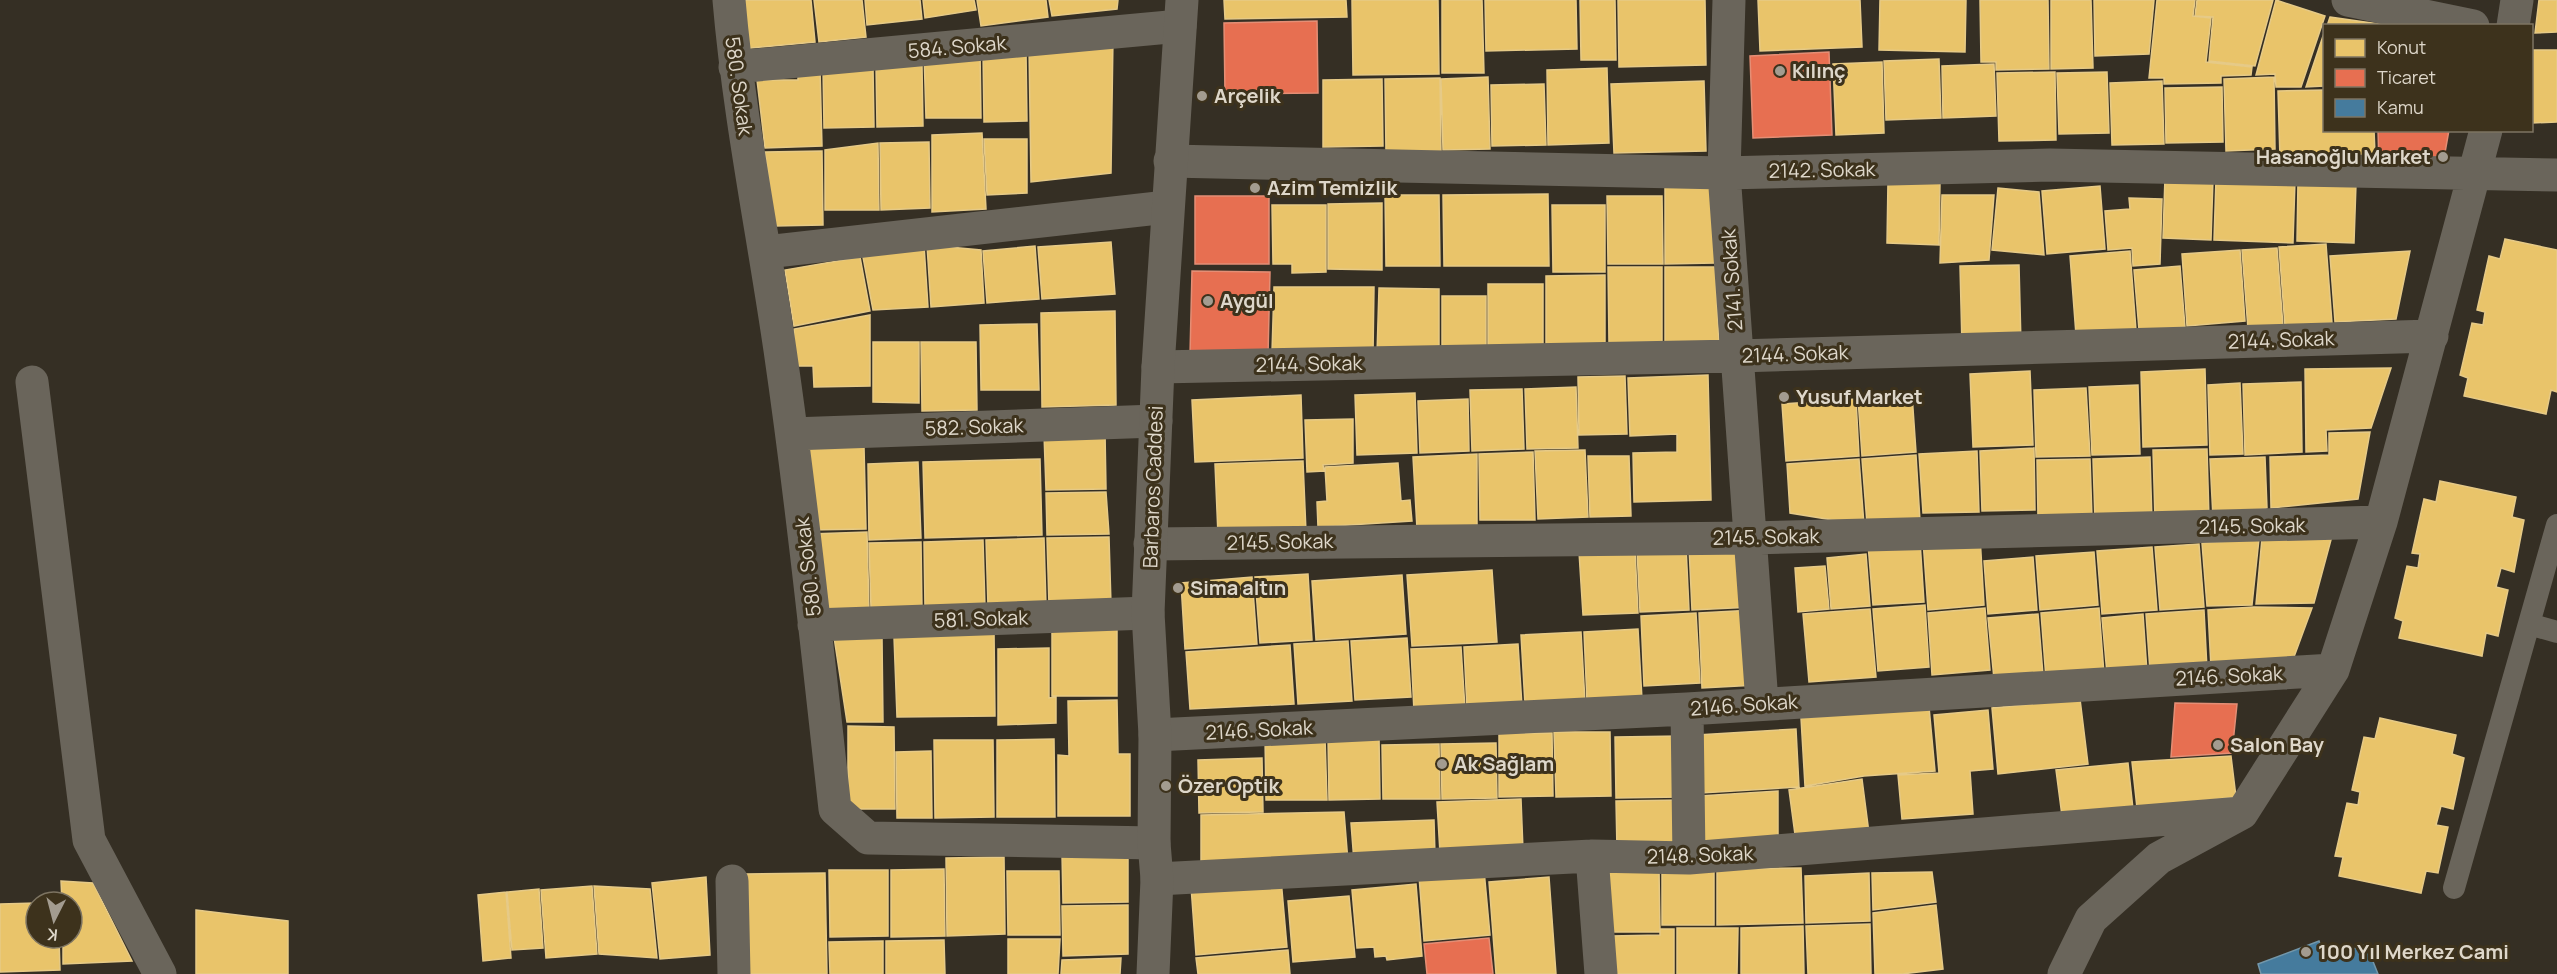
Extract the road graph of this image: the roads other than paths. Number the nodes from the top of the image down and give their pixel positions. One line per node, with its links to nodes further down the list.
1 (729, 0): 8 (street, 580. Sokak)
2 (1729, 0): 11 (street, 2141. Sokak)
3 (2348, 0): 6 (street)
4 (2517, 0): 7 (street)
5 (1181, 13): 8 (street, 584. Sokak); 10 (street, Barbaros Caddesi)
6 (2463, 24)
7 (2513, 24)
8 (735, 67): 15 (street, 580. Sokak)
9 (2486, 132): 12 (street)
10 (1170, 161): 11 (street, 2142. Sokak); 14 (street, Barbaros Caddesi)
11 (1724, 173): 12 (street, 2142. Sokak); 17 (street, 2141. Sokak)
12 (2475, 175): 13 (street, 2142. Sokak); 16 (street)
13 (2557, 175)
14 (1167, 207): 15 (street); 18 (street, Barbaros Caddesi)
15 (766, 252): 21 (street, 580. Sokak)
16 (2432, 336): 17 (street, 2144. Sokak); 22 (street)
17 (1737, 356): 18 (street, 2144. Sokak); 24 (street, 2141. Sokak)
18 (1158, 367): 20 (street, Barbaros Caddesi)
19 (32, 382): 41 (street)
20 (1156, 421): 21 (street, 582. Sokak); 25 (street, Barbaros Caddesi)
21 (792, 434): 28 (street, 580. Sokak)
22 (2381, 522): 24 (street, 2145. Sokak); 30 (street)
23 (2557, 525): 27 (lane)
24 (1750, 538): 25 (street, 2145. Sokak); 31 (street, 2141. Sokak)
25 (1150, 544): 26 (street, Barbaros Caddesi)
26 (1148, 613): 28 (street, 581. Sokak); 33 (street, Barbaros Caddesi)
27 (2529, 624): 29 (lane); 40 (lane)
28 (814, 625): 35 (street, 580. Sokak)
29 (2557, 632)
30 (2333, 670): 31 (street, 2146. Sokak); 34 (street)
31 (1762, 703): 32 (street, 2146. Sokak)
32 (1687, 709): 33 (street, 2146. Sokak); 37 (street)
33 (1155, 735): 35 (street, Barbaros Caddesi)
34 (2242, 813): 37 (street, 2148. Sokak); 45 (street)
35 (1154, 843): 38 (street, Barbaros Caddesi)
36 (1592, 856): 37 (street, 2148. Sokak); 38 (street, 2148. Sokak); 44 (street)
37 (1689, 858)
38 (1157, 879): 43 (street, Barbaros Caddesi)
39 (732, 881): 42 (street)
40 (2454, 888)
41 (160, 974)
42 (734, 974)
43 (1153, 974)
44 (1601, 974)
45 (2064, 974)

